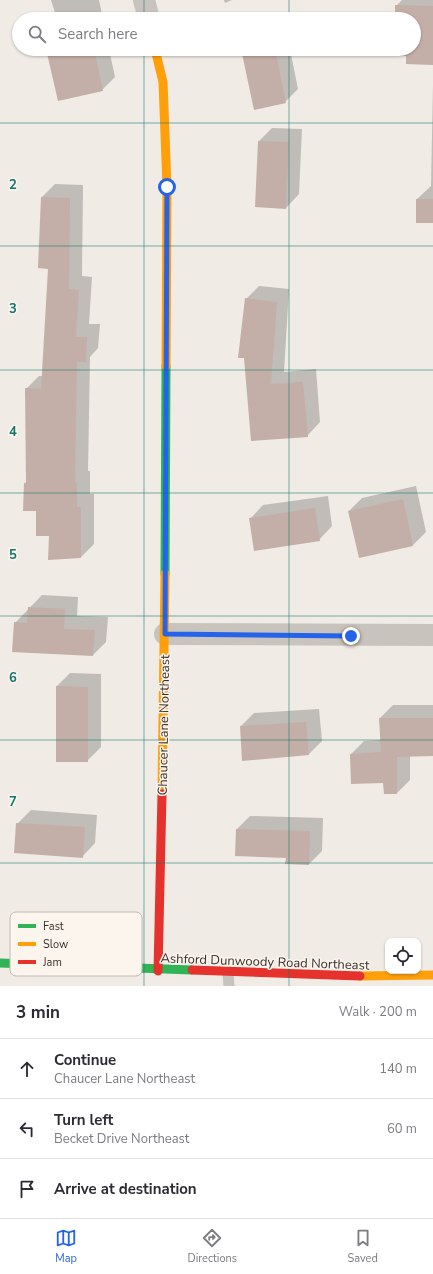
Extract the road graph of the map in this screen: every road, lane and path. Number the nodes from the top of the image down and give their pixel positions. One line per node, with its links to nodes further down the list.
1 (144, 0): 2 (street)
2 (147, 12)
3 (157, 56): 4 (street, Chaucer Lane Northeast)
4 (165, 634): 5 (street); 9 (street, Chaucer Lane Northeast)
5 (433, 635)
6 (0, 964): 7 (street, Ashford Dunwoody Road Northeast)
7 (10, 964)
8 (142, 969): 9 (street, Ashford Dunwoody Road Northeast)
9 (158, 970): 10 (street, Ashford Dunwoody Road Northeast)
10 (228, 973): 11 (street, Ashford Dunwoody Road Northeast); 12 (lane)
11 (433, 975)
12 (229, 986)

